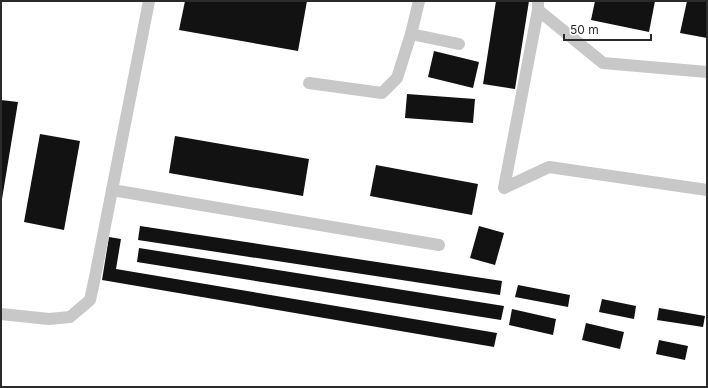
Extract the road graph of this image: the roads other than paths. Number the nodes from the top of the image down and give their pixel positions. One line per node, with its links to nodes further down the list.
1 (149, 1): 8 (lane)
2 (419, 1): 4 (lane)
3 (538, 6): 6 (lane); 9 (lane)
4 (411, 34): 5 (lane); 7 (lane)
5 (459, 44)
6 (707, 72)
7 (308, 83)
8 (112, 190): 10 (lane); 11 (lane)
9 (707, 190)
10 (439, 245)
11 (1, 314)

